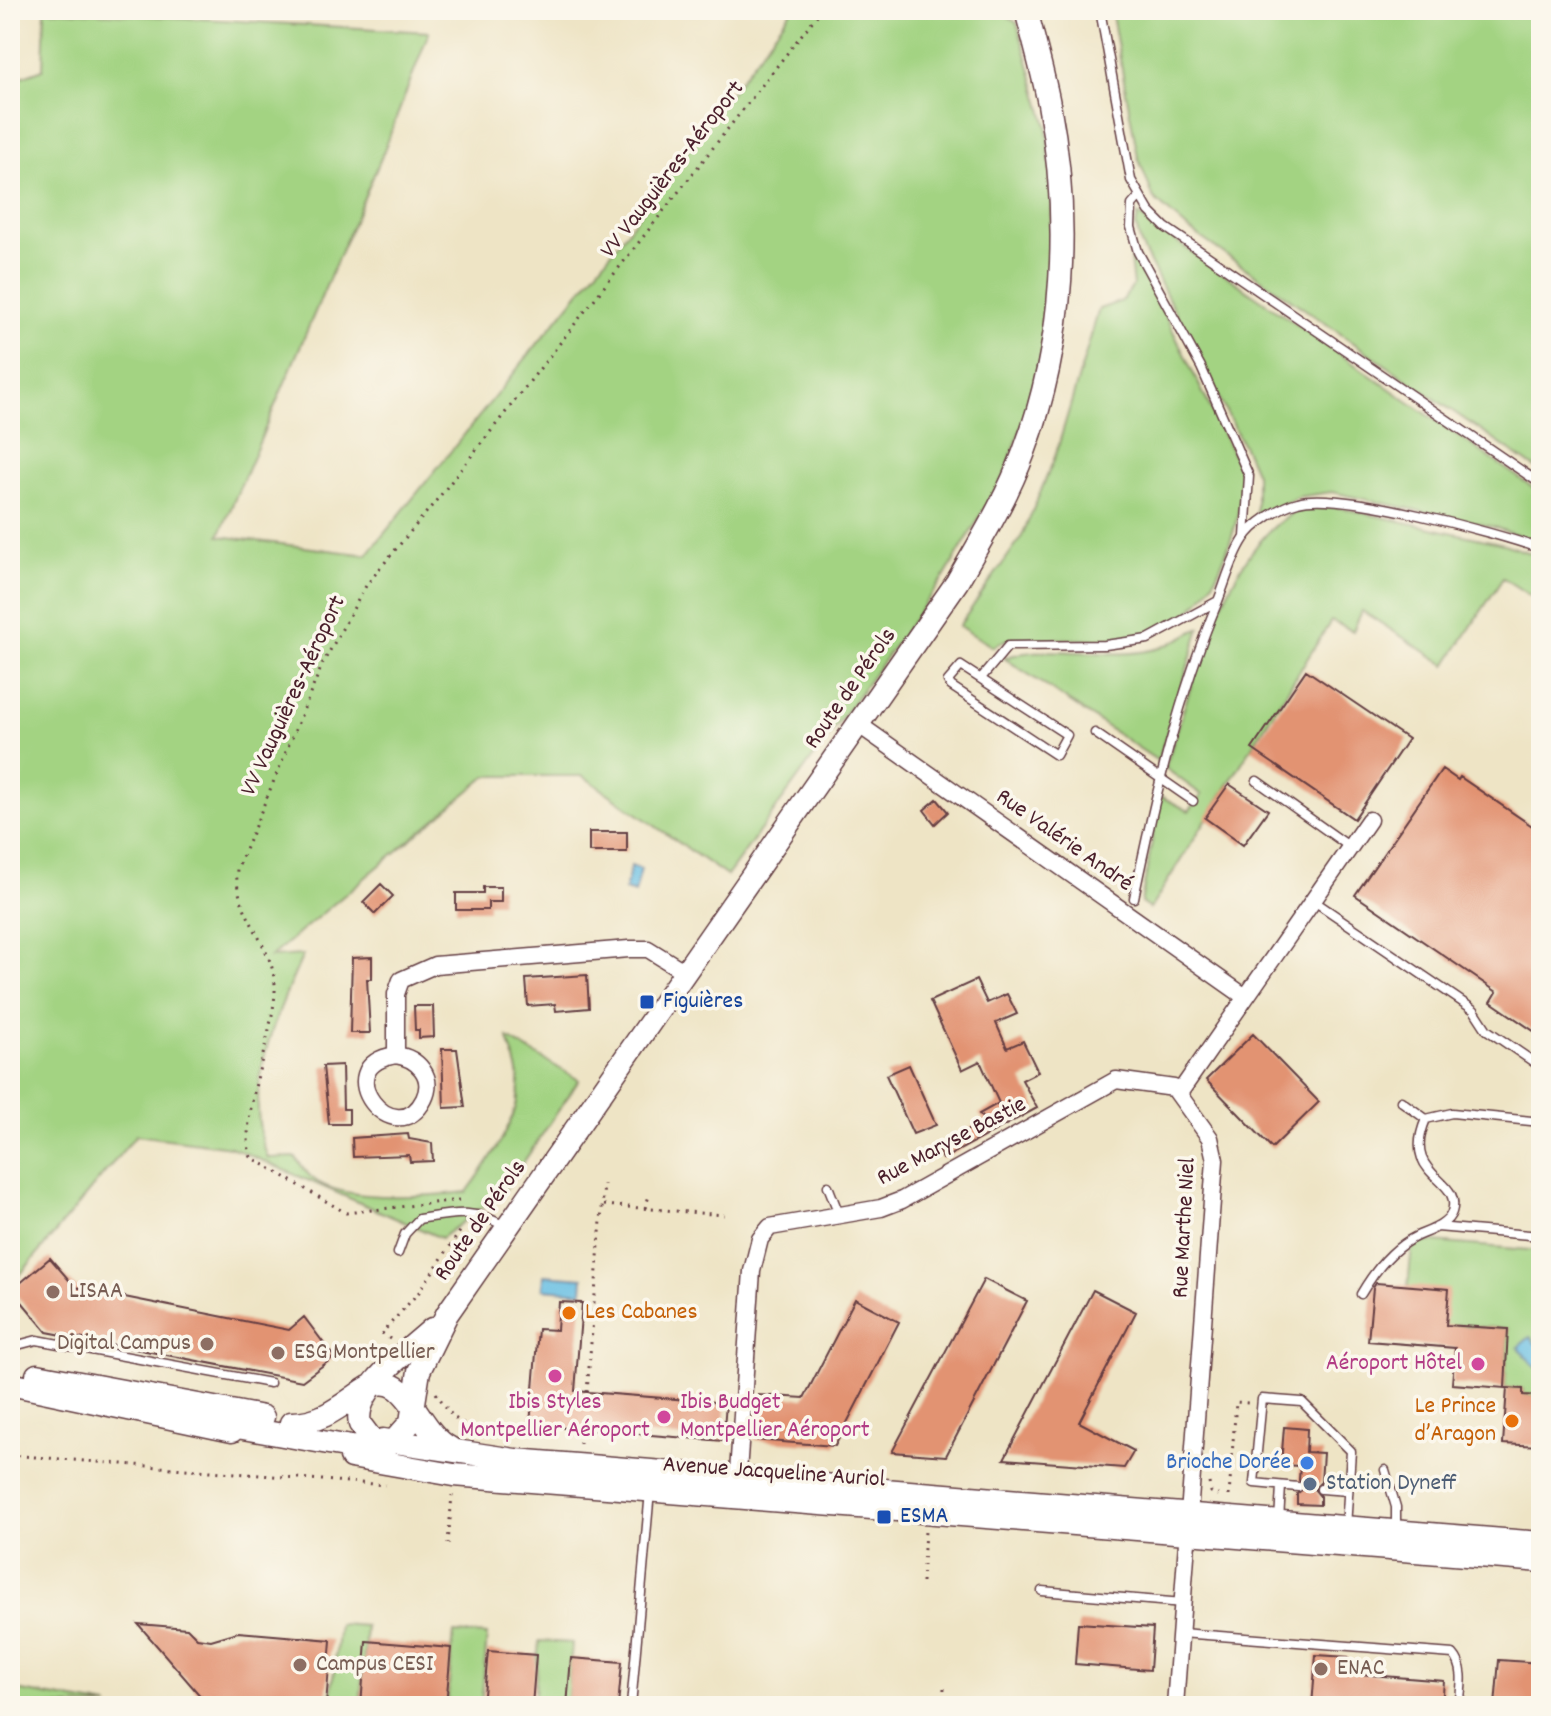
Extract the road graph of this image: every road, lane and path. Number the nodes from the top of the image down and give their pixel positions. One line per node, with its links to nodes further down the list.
1 (821, 10): 32 (path, VV Vauguières-Aéroport)
2 (1026, 10): 10 (main road, Route de Pérols)
3 (1100, 10): 4 (lane)
4 (1139, 197): 5 (lane); 6 (lane)
5 (1541, 484)
6 (1245, 537): 7 (lane); 8 (lane)
7 (1541, 549)
8 (1218, 601): 9 (lane); 12 (lane)
9 (982, 677): 9 (lane)
10 (858, 724): 19 (main road, Route de Pérols); 20 (street, Rue Valérie André)
11 (1095, 733): 12 (lane)
12 (1159, 776): 14 (lane); 17 (lane)
13 (1257, 781): 16 (lane)
14 (1193, 801)
15 (1369, 820): 16 (street)
16 (1350, 847): 18 (street)
17 (1134, 898)
18 (1314, 901): 20 (street); 22 (lane)
19 (685, 972): 21 (street); 36 (main road, Route de Pérols)
20 (1244, 996): 23 (street)
21 (396, 1055)
22 (1541, 1067)
23 (1180, 1092): 33 (street, Rue Maryse Bastie); 68 (street, Rue Marthe Niel)
24 (1401, 1101): 25 (lane)
25 (1426, 1119): 26 (lane); 35 (lane)
26 (1541, 1122)
27 (604, 1184): 30 (path)
28 (828, 1186): 33 (lane)
29 (649, 1196): 31 (path)
30 (603, 1205): 31 (path); 46 (path)
31 (644, 1209): 34 (path)
32 (461, 1214): 36 (lane); 38 (lane)
33 (839, 1214): 61 (street, Rue Maryse Bastie)
34 (724, 1215)
35 (1436, 1227): 37 (lane); 39 (lane)
36 (507, 1229): 40 (main road, Route de Pérols)
37 (1541, 1236)
38 (398, 1253)
39 (1361, 1294)
40 (447, 1314): 45 (main road, Route de Pérols); 48 (main road, Route de Pérols)
41 (10, 1347): 43 (lane)
42 (10, 1370): 49 (main road, Avenue Jacqueline Auriol)
43 (270, 1383)
44 (10, 1384): 50 (main road, Avenue Jacqueline Auriol)
45 (370, 1386): 48 (main road); 49 (main road, Route de Pérols); 52 (main road)
46 (587, 1392)
47 (1262, 1404): 59 (path); 60 (lane); 66 (lane)
48 (413, 1409): 52 (main road); 53 (main road)
49 (291, 1423): 52 (main road, Avenue Jacqueline Auriol)
50 (220, 1428): 52 (main road); 56 (main road, Avenue Jacqueline Auriol)
51 (581, 1429): 55 (path)
52 (380, 1445): 53 (main road, Avenue Jacqueline Auriol); 56 (main road)
53 (459, 1452): 55 (main road, Avenue Jacqueline Auriol)
54 (10, 1455): 58 (path)
55 (585, 1461): 61 (main road, Avenue Jacqueline Auriol)
56 (407, 1469): 65 (main road, Avenue Jacqueline Auriol)
57 (1385, 1470): 71 (lane)
58 (365, 1483)
59 (1209, 1483)
60 (1281, 1486): 62 (lane); 67 (lane)
61 (737, 1487): 65 (main road, Avenue Jacqueline Auriol); 68 (main road, Avenue Jacqueline Auriol)
62 (1298, 1487)
63 (1321, 1489): 66 (lane)
64 (452, 1490): 73 (path)
65 (650, 1490): 80 (lane)
66 (1348, 1491): 70 (lane)
67 (1279, 1521): 68 (main road, Avenue Jacqueline Auriol); 70 (main road, Avenue Jacqueline Auriol)
68 (1188, 1523): 74 (main road, Avenue Jacqueline Auriol); 77 (street, Rue Marthe Niel)
69 (926, 1527): 75 (path)
70 (1346, 1528): 71 (main road, Avenue Jacqueline Auriol)
71 (1396, 1531): 72 (main road, Avenue Jacqueline Auriol)
72 (1541, 1543)
73 (448, 1544)
74 (1541, 1561)
75 (922, 1582)
76 (1042, 1591): 77 (lane)
77 (1183, 1603): 78 (street, Rue Marthe Niel)
78 (1181, 1633): 82 (street, Rue Marthe Niel); 83 (lane)
79 (944, 1688): 81 (path)
80 (631, 1706)
81 (943, 1706)
82 (1175, 1706)
83 (1459, 1706)

